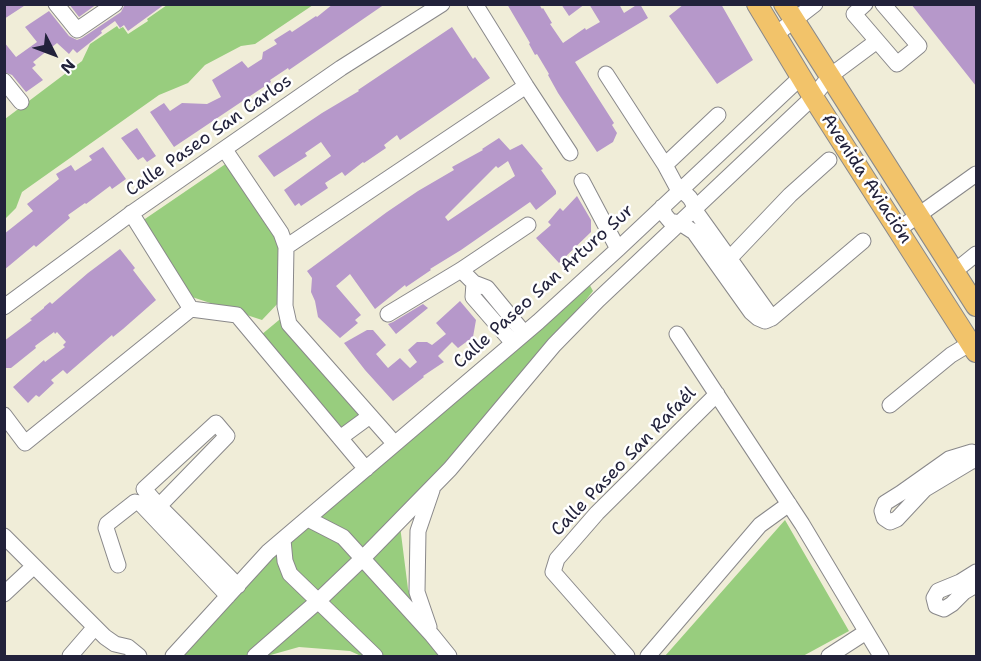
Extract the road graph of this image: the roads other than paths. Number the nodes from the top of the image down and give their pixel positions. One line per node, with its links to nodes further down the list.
1 (56, 4): 2 (street)
2 (115, 4)
3 (442, 4): 22 (street, Calle Paseo San Carlos)
4 (475, 4): 16 (street)
5 (756, 4): 10 (main road, Avenida Aviación)
6 (815, 4): 9 (street)
7 (865, 4): 11 (street)
8 (883, 4): 11 (street)
9 (789, 12): 10 (street); 14 (main road, Avenida Aviación)
10 (776, 35): 13 (main road, Avenida Aviación)
11 (878, 41): 14 (street)
12 (606, 74): 25 (street)
13 (801, 76): 17 (main road, Avenida Aviación); 20 (street, Calle Paseo San Arturo Sur)
14 (830, 76): 17 (street); 32 (main road, Avenida Aviación)
15 (4, 81): 18 (street)
16 (526, 86): 23 (street); 37 (street)
17 (813, 97): 21 (street); 35 (main road, Avenida Aviación)
18 (21, 102)
19 (718, 115): 25 (street)
20 (751, 124): 21 (street); 28 (street, Calle Paseo San Arturo Sur)
21 (767, 140): 30 (street)
22 (225, 150): 31 (street, Calle Paseo San Carlos); 37 (street)
23 (570, 153)
24 (828, 160): 40 (street)
25 (664, 165): 28 (street)
26 (976, 174): 32 (street)
27 (582, 181): 38 (street)
28 (679, 191): 29 (street, Calle Paseo San Arturo Sur); 30 (street)
29 (662, 207): 33 (street); 38 (street, Calle Paseo San Arturo Sur)
30 (694, 209): 33 (street); 40 (street)
31 (131, 213): 46 (street, Calle Paseo San Carlos); 47 (street)
32 (919, 214): 35 (street); 42 (main road, Avenida Aviación)
33 (680, 223): 40 (street); 45 (street)
34 (528, 225): 41 (street)
35 (898, 229): 51 (main road, Avenida Aviación)
36 (863, 241): 40 (street)
37 (286, 247): 55 (street)
38 (618, 249): 43 (street, Calle Paseo San Arturo Sur)
39 (976, 254): 42 (street)
40 (724, 263)
41 (461, 270): 48 (street); 50 (street)
42 (955, 271): 44 (main road, Avenida Aviación)
43 (589, 275): 45 (street); 50 (street, Calle Paseo San Arturo Sur)
44 (974, 297)
45 (598, 300): 61 (street)
46 (4, 307)
47 (191, 309): 54 (street); 56 (street)
48 (388, 314)
49 (677, 334): 52 (street)
50 (518, 338): 57 (street, Calle Paseo San Arturo Sur)
51 (974, 347): 53 (street)
52 (717, 394): 62 (street, Calle Paseo San Rafaél); 85 (street, Calle Paseo San Rafaél)
53 (890, 405)
54 (4, 415)
55 (369, 416): 56 (street); 57 (street)
56 (340, 438): 60 (street)
57 (395, 444): 60 (street, Calle Paseo San Arturo Sur)
58 (976, 455): 59 (street)
59 (976, 460)
60 (366, 469): 64 (street, Calle Paseo San Arturo Sur)
61 (433, 486): 67 (street); 77 (street)
62 (789, 504): 76 (street, Calle Paseo San Rafaél); 86 (street)
63 (159, 506): 63 (street); 72 (street)
64 (308, 519): 66 (street, Calle Paseo San Arturo Sur); 67 (street)
65 (4, 536): 69 (street)
66 (282, 540): 72 (street, Calle Paseo San Arturo Sur); 74 (street)
67 (363, 559): 74 (street); 77 (street)
68 (118, 565): 72 (street)
69 (34, 566): 73 (street); 75 (street)
70 (976, 572): 71 (street)
71 (976, 585)
72 (233, 591): 81 (street, Calle Paseo San Arturo Sur)
73 (4, 594)
74 (317, 602): 82 (street); 83 (street)
75 (95, 627): 78 (street); 79 (street)
76 (866, 632): 87 (street); 88 (street, Calle Paseo San Rafaél)
77 (432, 635): 84 (street)
78 (115, 650): 80 (street)
79 (70, 657)
80 (139, 657)
81 (173, 657)
82 (255, 657)
83 (375, 657)
84 (449, 657)
85 (627, 657)
86 (648, 657)
87 (829, 657)
88 (881, 657)

